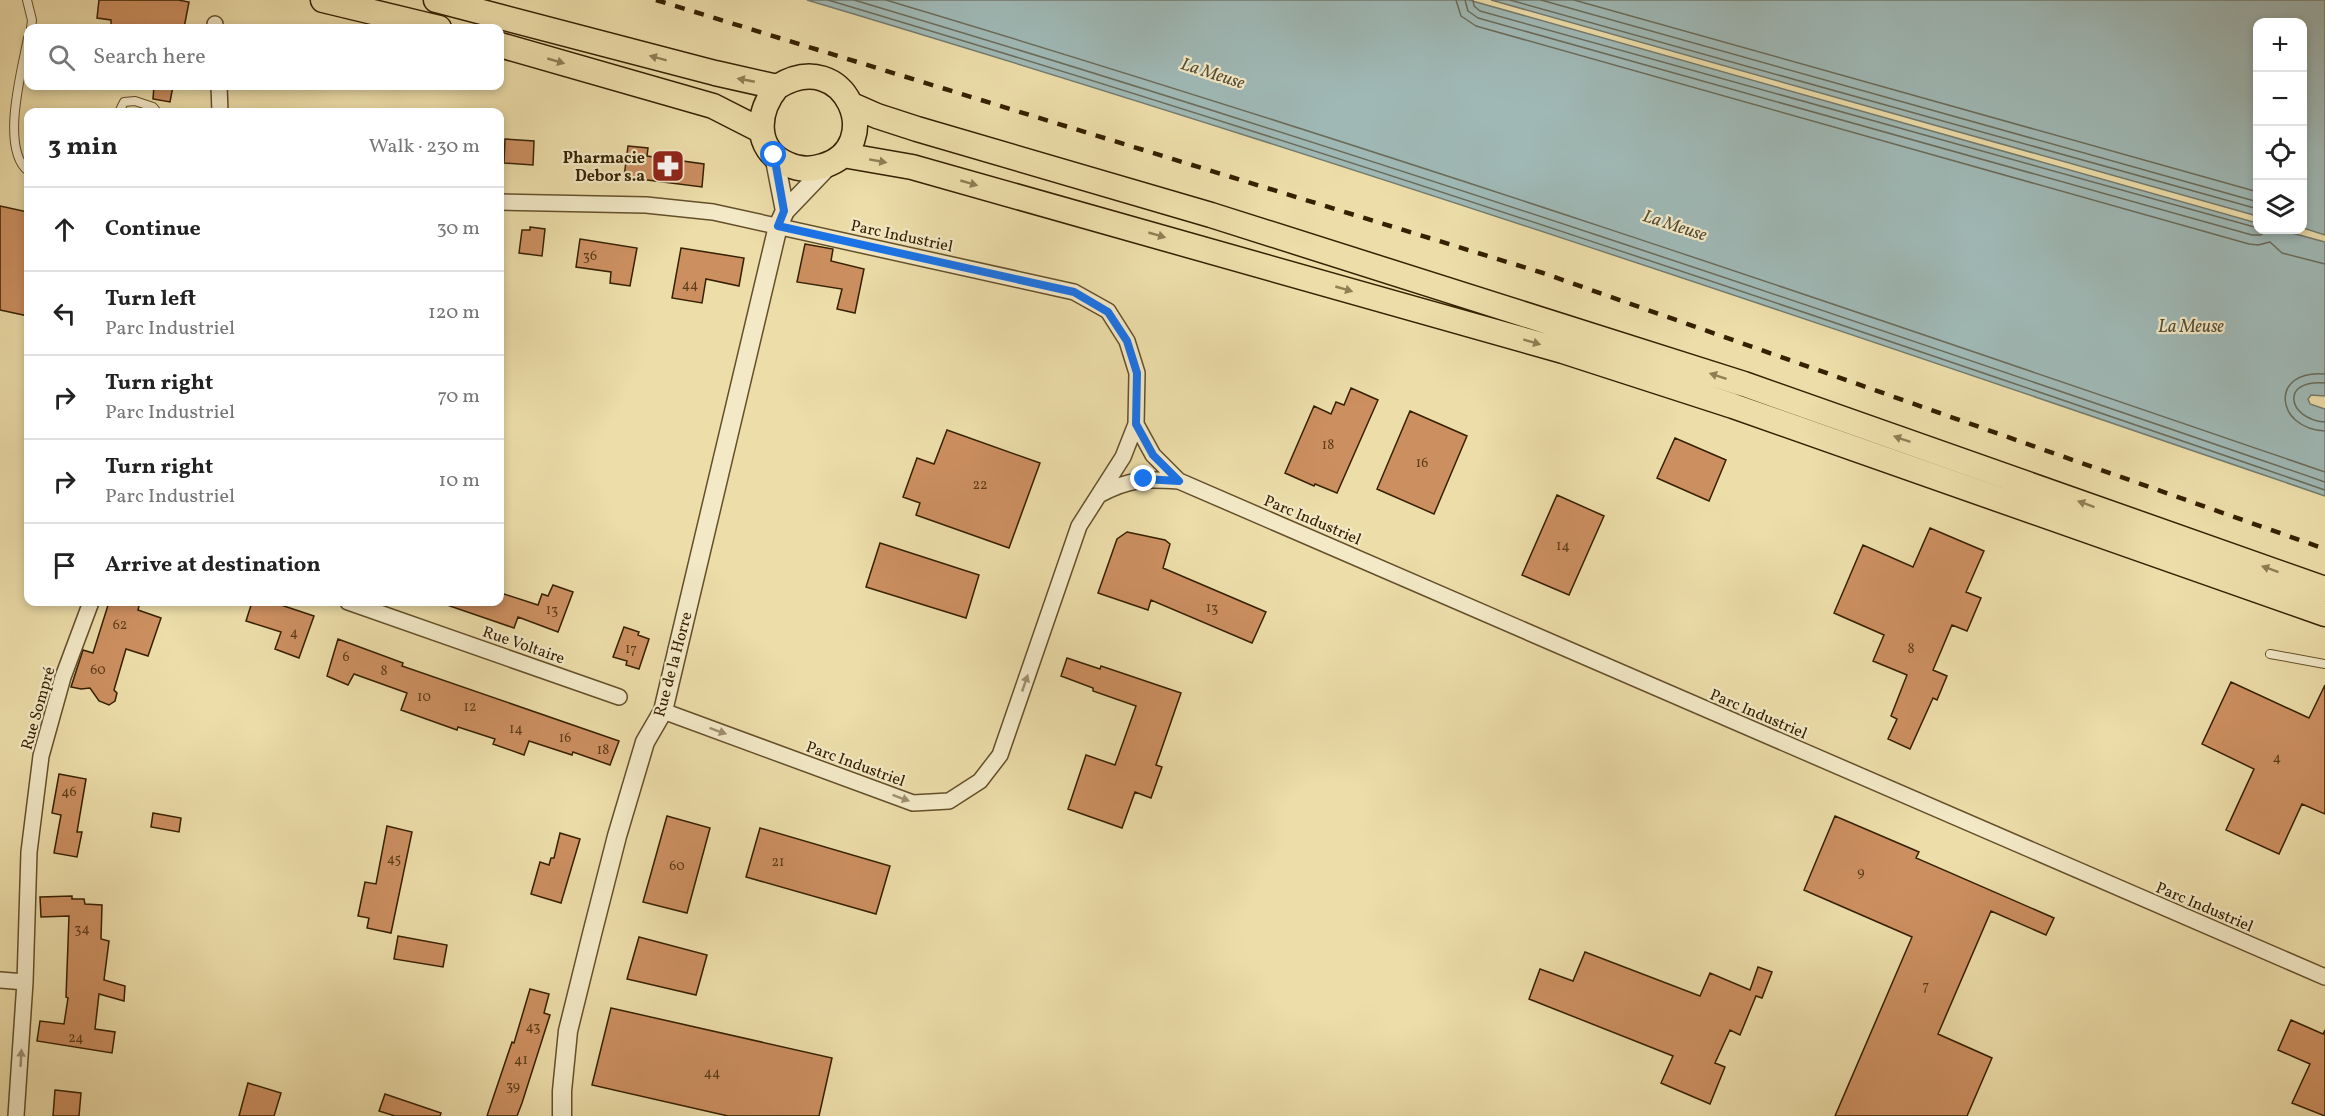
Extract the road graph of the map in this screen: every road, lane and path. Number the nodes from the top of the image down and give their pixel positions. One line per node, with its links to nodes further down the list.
1 (27, 0): 4 (lane)
2 (323, 0): 5 (highway)
3 (436, 0): 8 (highway, one-way to 3)
4 (31, 24)
5 (422, 24)
6 (504, 46): 14 (highway, one-way to 14)
7 (24, 58): 17 (lane)
8 (777, 87): 10 (highway); 14 (highway)
9 (219, 90): 13 (street)
10 (852, 105): 16 (highway); 23 (highway, one-way to 10)
11 (121, 108): 12 (lane)
12 (154, 108)
13 (220, 108)
14 (762, 131): 15 (highway)
15 (774, 155): 16 (highway); 19 (street)
16 (836, 160): 19 (street); 26 (highway, one-way to 26)
17 (24, 166)
18 (504, 202): 19 (street, Parc Industriel)
19 (781, 218): 20 (street, Parc Industriel); 30 (street, Rue de la Horre)
20 (1136, 424): 21 (street, Parc Industriel); 22 (street, Parc Industriel)
21 (1179, 481): 22 (street, Parc Industriel); 31 (street, Parc Industriel)
22 (1099, 495): 30 (street, Parc Industriel, one-way to 22)
23 (2325, 589)
24 (90, 606): 33 (street, Rue Sompré)
25 (360, 606): 29 (street, Rue Voltaire)
26 (2325, 614)
27 (2270, 654): 28 (lane)
28 (2325, 664)
29 (619, 696)
30 (663, 711): 35 (street, Rue de la Horre)
31 (2325, 977)
32 (0, 980): 33 (street)
33 (25, 983): 34 (street, Rue Sompré, one-way to 33)
34 (16, 1116)
35 (562, 1116)

